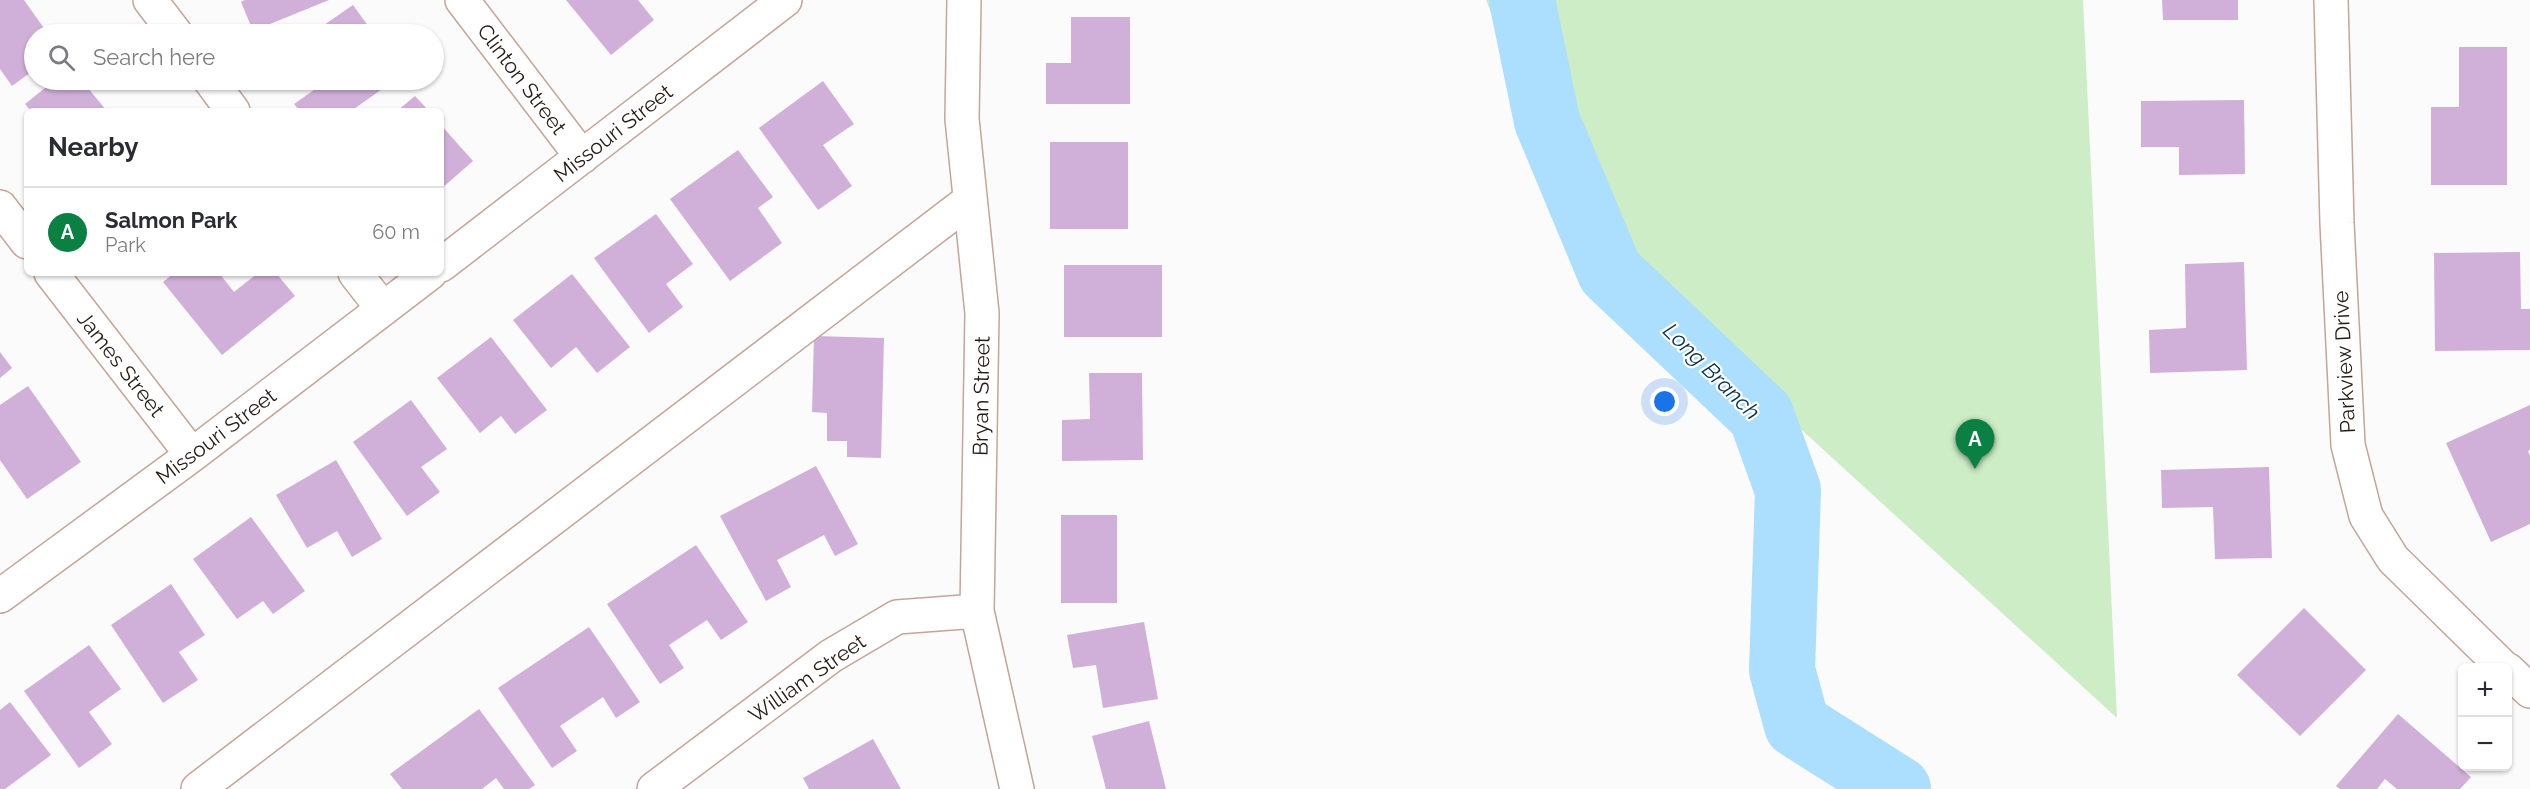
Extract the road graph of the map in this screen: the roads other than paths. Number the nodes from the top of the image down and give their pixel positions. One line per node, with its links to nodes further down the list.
1 (150, 0): 6 (street)
2 (462, 0): 9 (street, Clinton Street)
3 (964, 0): 10 (street, Bryan Street)
4 (2331, 0): 21 (street, Parkview Drive)
5 (782, 1): 9 (street, Missouri Street)
6 (168, 24)
7 (218, 90): 8 (street)
8 (232, 108)
9 (582, 157): 13 (street, Missouri Street)
10 (970, 200): 20 (street, Bryan Street); 24 (street)
11 (0, 207): 12 (street)
12 (24, 238)
13 (444, 263)
14 (53, 276): 18 (street, James Street)
15 (357, 276): 17 (street)
16 (426, 276): 17 (street, Missouri Street)
17 (383, 309): 18 (street, Missouri Street)
18 (192, 455): 19 (street, Missouri Street)
19 (0, 596)
20 (977, 611): 25 (street, William Street); 26 (street, Bryan Street)
21 (2500, 663)
22 (2512, 674): 23 (street, Parkview Drive)
23 (2530, 691)
24 (198, 789)
25 (654, 789)
26 (1017, 789)

